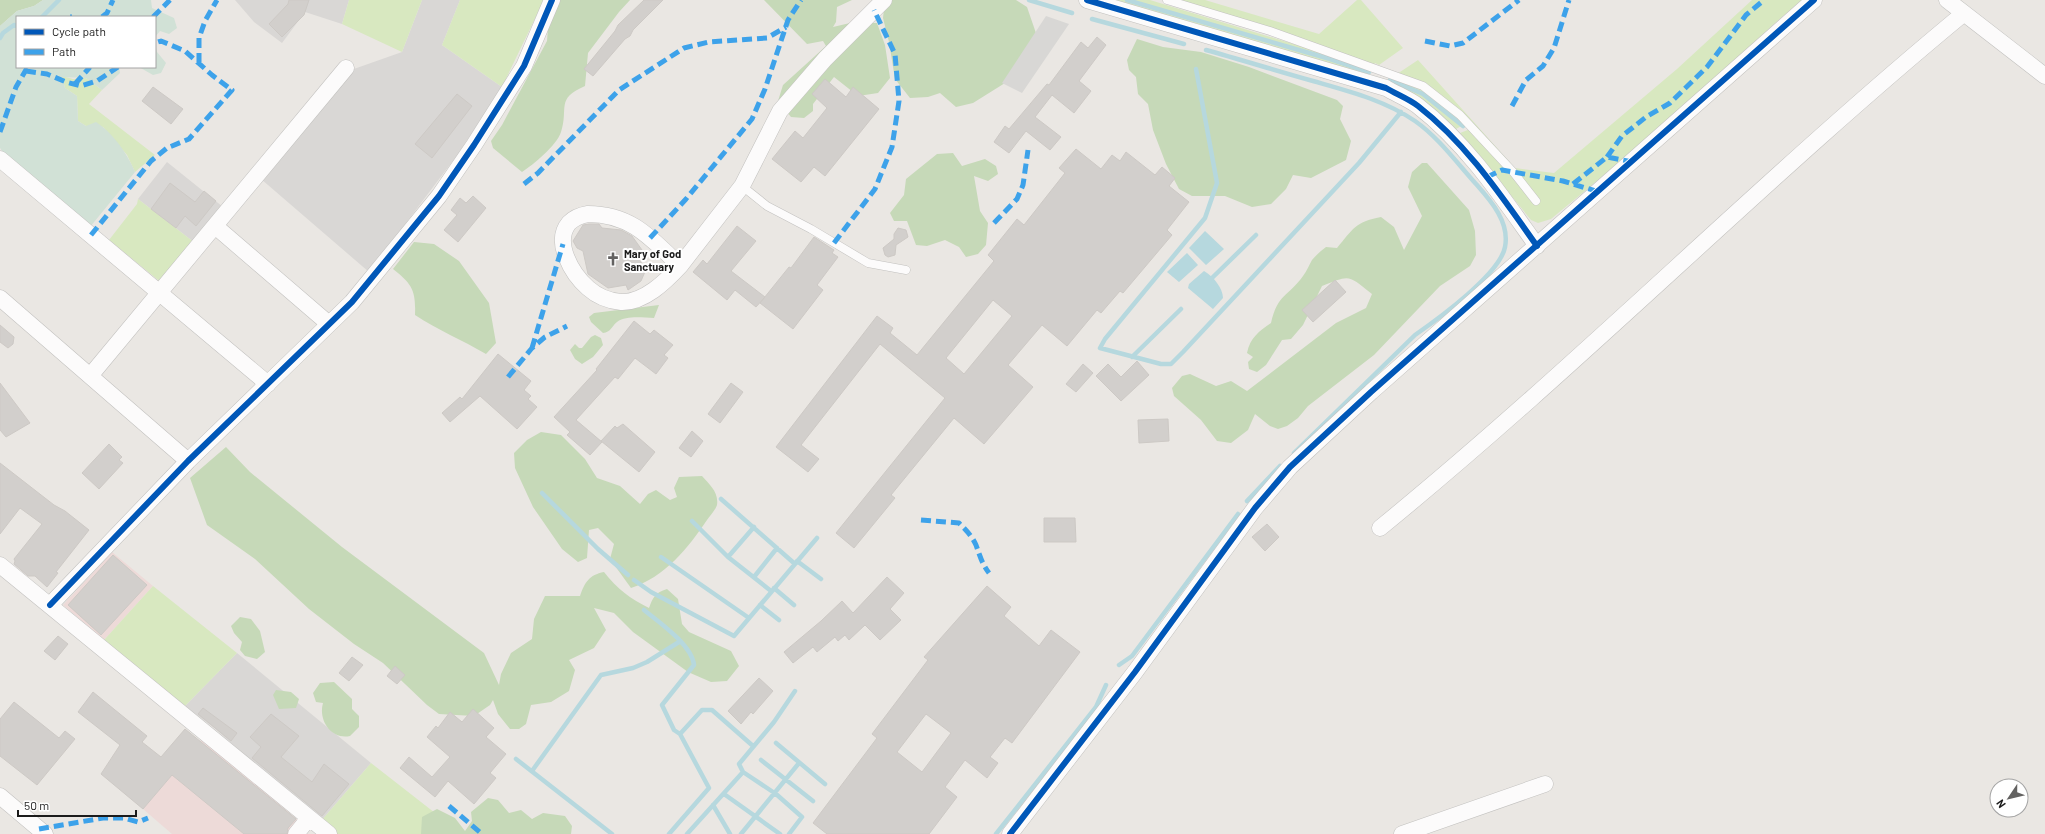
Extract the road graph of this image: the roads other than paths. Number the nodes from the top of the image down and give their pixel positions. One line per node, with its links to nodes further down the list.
1 (552, 0): 19 (street)
2 (884, 0): 11 (street)
3 (1086, 0): 14 (street)
4 (1168, 0): 12 (lane)
5 (1814, 0): 14 (street)
6 (1947, 0): 7 (street)
7 (1963, 14): 9 (street); 23 (street)
8 (346, 68): 13 (street)
9 (2045, 76)
10 (0, 159): 17 (street)
11 (742, 186): 15 (street); 16 (lane)
12 (1536, 201)
13 (215, 226): 17 (street); 19 (street)
14 (1538, 246): 32 (street)
15 (680, 266): 15 (street)
16 (906, 270)
17 (160, 292): 20 (street); 21 (street)
18 (0, 298): 20 (street)
19 (329, 324): 21 (street)
20 (90, 376): 22 (street)
21 (268, 384): 22 (street)
22 (188, 461): 25 (street)
23 (1380, 528)
24 (0, 565): 25 (street)
25 (50, 605): 28 (street)
26 (1545, 784): 33 (street)
27 (0, 796): 29 (street)
28 (309, 818): 30 (street); 31 (street)
29 (45, 834)
30 (296, 834)
31 (329, 834)
32 (1010, 834)
33 (1402, 834)

